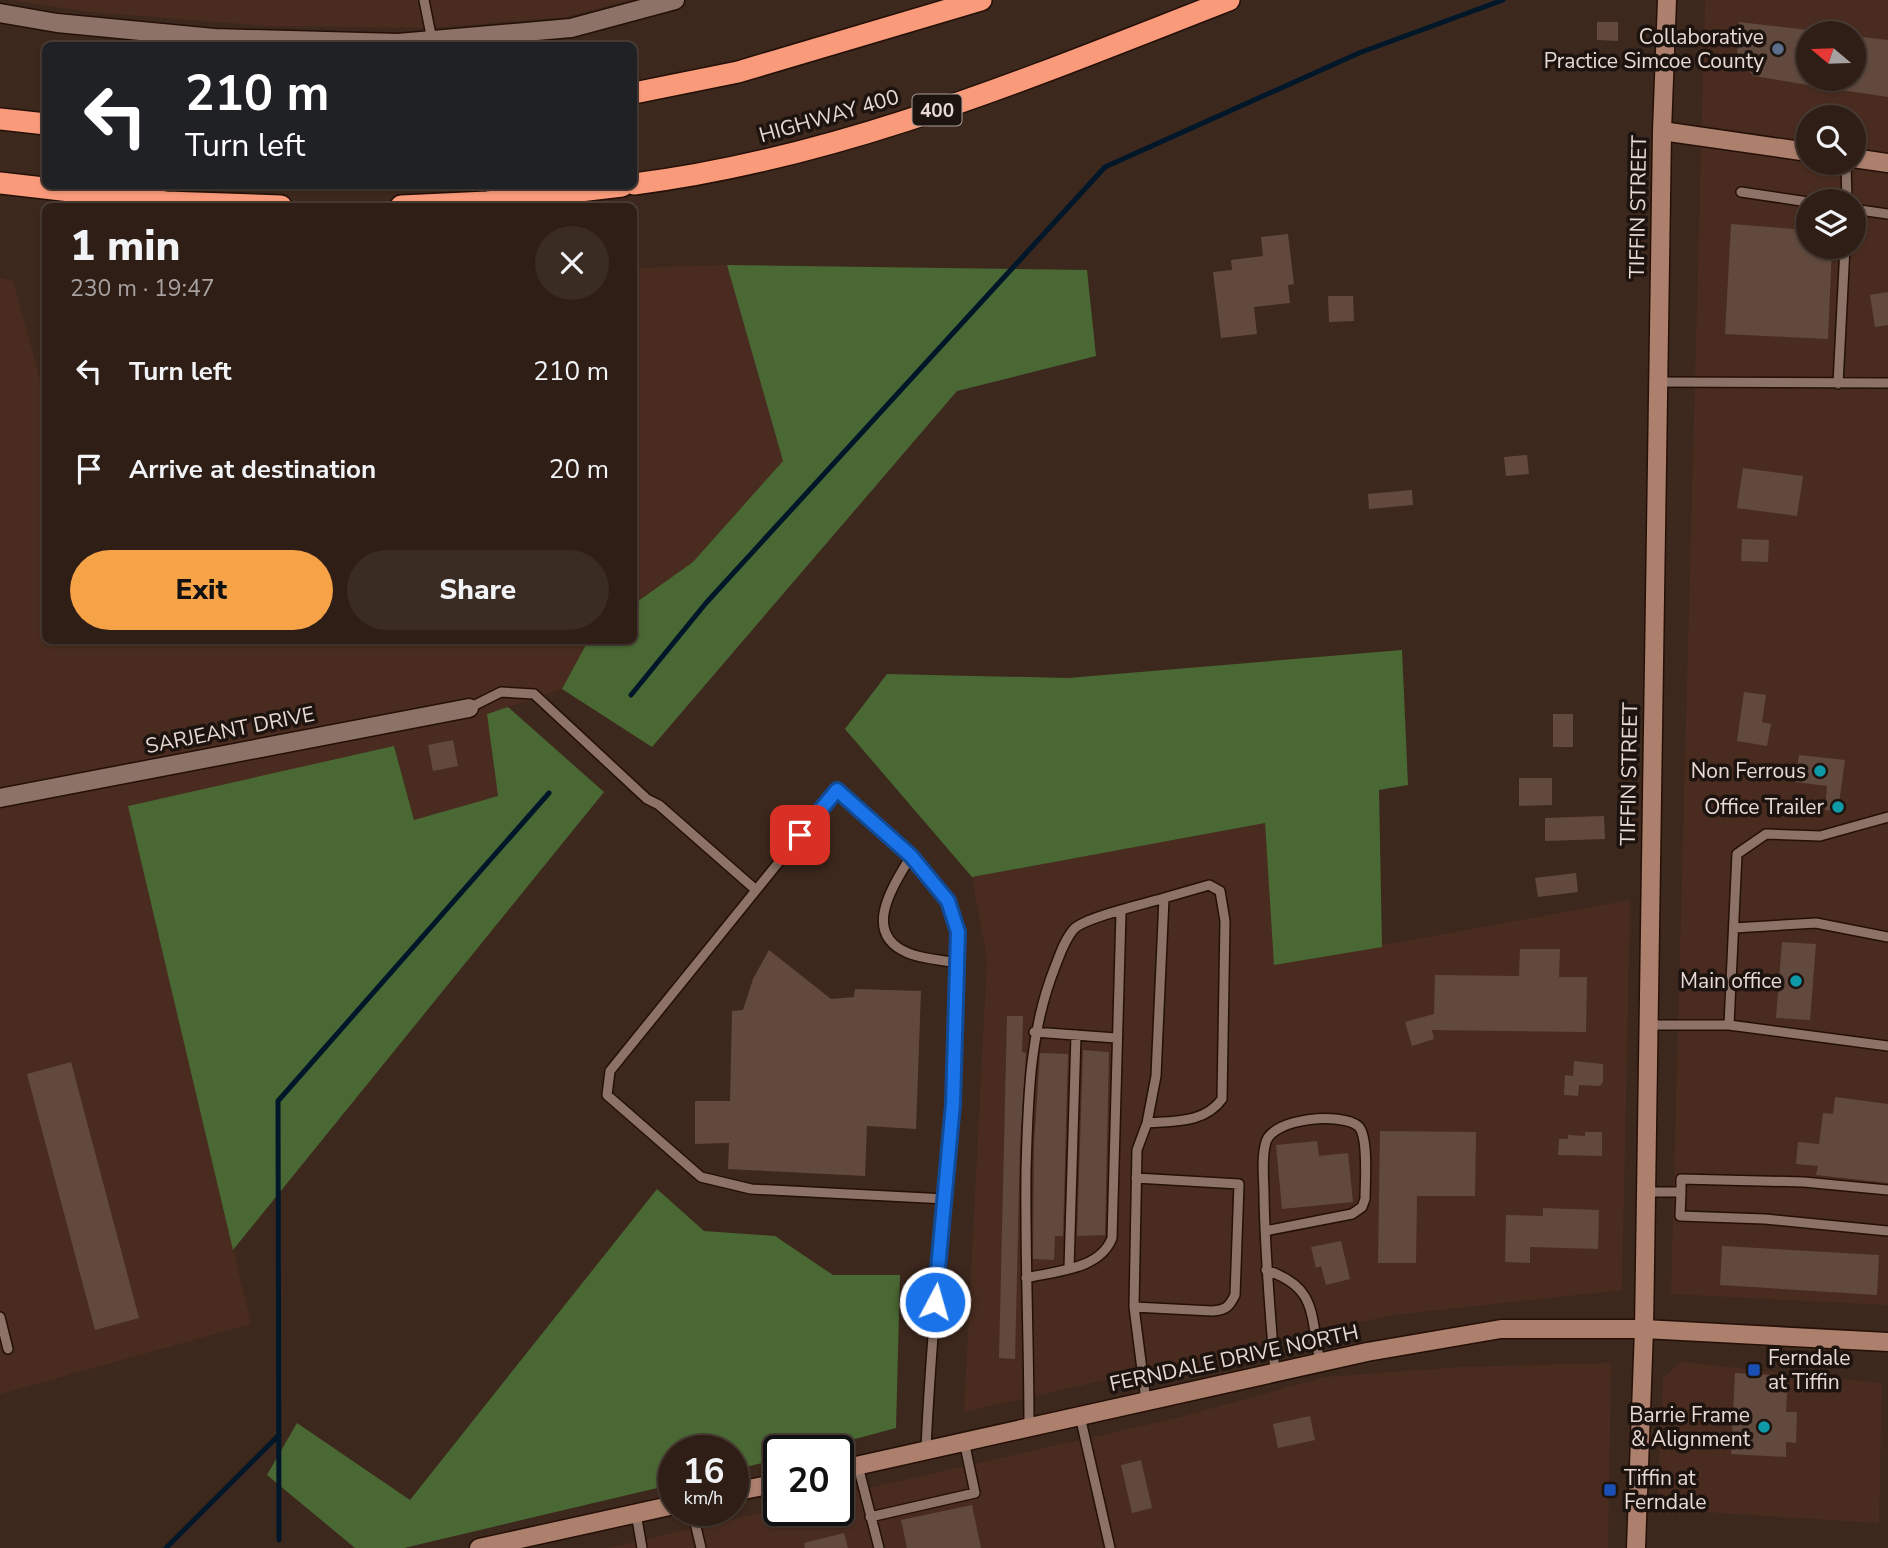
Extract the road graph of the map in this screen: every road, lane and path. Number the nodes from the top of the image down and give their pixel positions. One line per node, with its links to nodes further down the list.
1 (424, 0): 8 (lane)
2 (675, 0): 6 (street)
3 (981, 0): 11 (highway)
4 (1229, 0): 19 (highway, HIGHWAY 400 / 400)
5 (1667, 0): 14 (street, TIFFIN STREET)
6 (621, 7): 8 (street)
7 (0, 13): 9 (street)
8 (432, 40): 10 (street)
9 (361, 42)
10 (409, 42)
11 (637, 92)
12 (0, 119): 13 (highway)
13 (42, 124)
14 (1662, 131): 15 (street); 30 (street, TIFFIN STREET)
15 (1796, 150)
16 (1866, 160): 17 (street)
17 (1888, 163)
18 (0, 183): 20 (highway)
19 (637, 183)
20 (42, 188)
21 (52, 189): 25 (highway)
22 (597, 189): 26 (highway)
23 (1741, 192): 24 (lane)
24 (1796, 200)
25 (195, 203)
26 (466, 203)
27 (1866, 211): 28 (lane)
28 (1888, 214)
29 (1844, 259): 32 (lane)
30 (1658, 382): 32 (lane); 43 (street, TIFFIN STREET)
31 (1888, 383): 32 (lane)
32 (1838, 384)
33 (469, 708): 34 (street, SARJEANT DRIVE); 37 (lane)
34 (0, 798)
35 (1888, 817): 40 (lane)
36 (911, 856): 37 (lane); 42 (lane); 42 (lane)
37 (756, 890): 54 (lane)
38 (1164, 898): 39 (lane); 49 (lane); 49 (lane)
39 (1121, 912): 45 (lane); 47 (lane)
40 (1734, 928): 41 (lane); 44 (lane)
41 (1888, 937)
42 (957, 963): 54 (lane)
43 (1647, 1025): 44 (lane); 52 (street, TIFFIN STREET)
44 (1729, 1025): 48 (lane)
45 (1034, 1032): 46 (lane); 59 (lane)
46 (1076, 1035): 47 (lane); 57 (lane)
47 (1116, 1038): 57 (lane)
48 (1888, 1046)
49 (1147, 1123): 50 (lane)
50 (1136, 1178): 60 (lane); 60 (lane)
51 (1888, 1190): 53 (lane)
52 (1645, 1192): 53 (lane); 62 (street, TIFFIN STREET)
53 (1681, 1192): 56 (lane)
54 (946, 1199): 71 (lane)
55 (1265, 1231): 55 (lane); 58 (lane)
56 (1888, 1231)
57 (1069, 1268): 59 (lane)
58 (1266, 1270): 65 (lane); 66 (lane)
59 (1026, 1278): 69 (lane)
60 (1134, 1307): 67 (lane)
61 (0, 1317): 64 (lane)
62 (1644, 1329): 63 (street, FERNDALE DRIVE NORTH); 65 (street, FERNDALE DRIVE NORTH); 84 (street, TIFFIN STREET)
63 (1888, 1342)
64 (8, 1349)
65 (1320, 1362): 66 (street, FERNDALE DRIVE NORTH)
66 (1275, 1372): 67 (street, FERNDALE DRIVE NORTH)
67 (1146, 1401): 68 (street, FERNDALE DRIVE NORTH)
68 (1080, 1416): 69 (street, FERNDALE DRIVE NORTH); 83 (lane)
69 (1029, 1427): 70 (street, FERNDALE DRIVE NORTH)
70 (964, 1441): 71 (street, FERNDALE DRIVE NORTH); 76 (lane)
71 (926, 1450): 72 (street, FERNDALE DRIVE NORTH)
72 (858, 1466): 73 (street, FERNDALE DRIVE NORTH); 76 (lane)
73 (854, 1467)
74 (658, 1508): 75 (street)
75 (636, 1513): 78 (street); 80 (lane)
76 (870, 1517): 82 (lane)
77 (696, 1526): 81 (lane)
78 (526, 1543): 79 (street)
79 (479, 1548)
80 (642, 1548)
81 (701, 1548)
82 (879, 1548)
83 (1110, 1548)
84 (1636, 1548)

